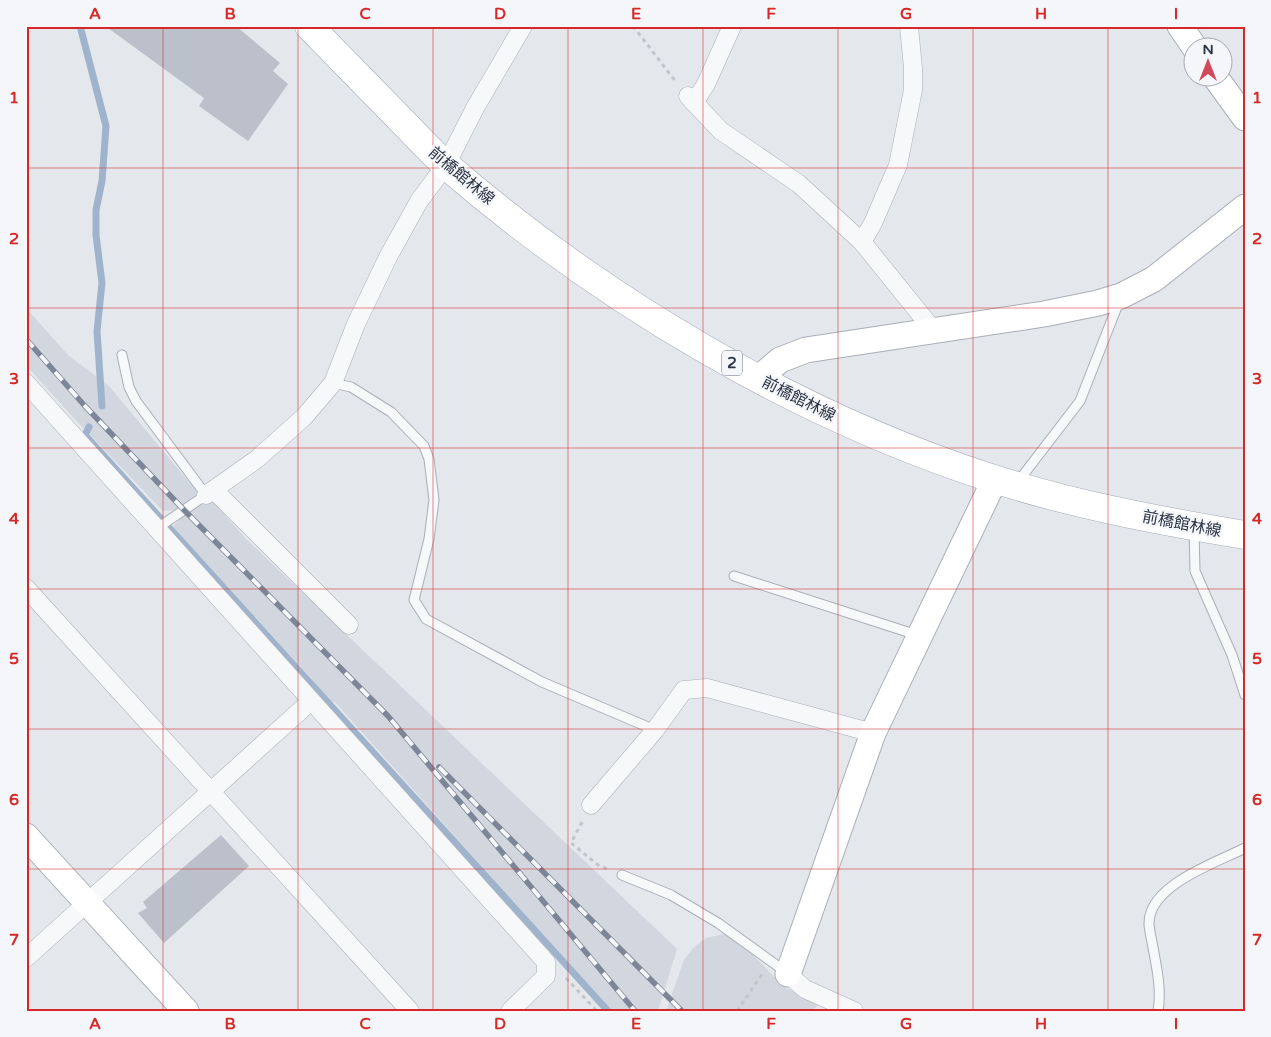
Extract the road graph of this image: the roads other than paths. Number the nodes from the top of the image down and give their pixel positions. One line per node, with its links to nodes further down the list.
1 (308, 26): 9 (main road, 前橋館林線 / 2)
2 (523, 26): 9 (street)
3 (732, 26): 11 (street)
4 (909, 26): 11 (street)
5 (1180, 26): 6 (street)
6 (1188, 38)
7 (1223, 88): 8 (street)
8 (1245, 118)
9 (446, 165): 15 (main road, 前橋館林線 / 2); 17 (street)
10 (1245, 207): 12 (street)
11 (862, 242): 13 (street)
12 (1121, 296): 13 (street); 18 (lane)
13 (934, 331): 15 (street)
14 (122, 355): 19 (lane)
15 (759, 378): 18 (main road, 前橋館林線 / 2)
16 (26, 383): 21 (street)
17 (333, 383): 19 (street); 29 (lane)
18 (1006, 482): 20 (main road, 前橋館林線 / 2); 26 (street)
19 (210, 493): 21 (lane); 25 (street)
20 (1194, 527): 22 (main road, 前橋館林線 / 2); 27 (lane)
21 (156, 529): 28 (street)
22 (1245, 535)
23 (734, 576): 26 (lane)
24 (26, 588): 31 (street)
25 (350, 625)
26 (920, 636): 30 (street)
27 (1245, 696)
28 (311, 702): 31 (street); 41 (street)
29 (655, 730): 30 (street); 32 (street)
30 (873, 733): 38 (street)
31 (211, 790): 36 (street); 40 (street)
32 (591, 806)
33 (26, 836): 36 (street)
34 (1245, 848): 43 (lane)
35 (622, 875): 38 (lane)
36 (87, 903): 37 (street); 39 (street)
37 (26, 958)
38 (779, 968): 42 (street)
39 (186, 1011)
40 (410, 1011)
41 (510, 1011)
42 (854, 1011)
43 (1158, 1011)

